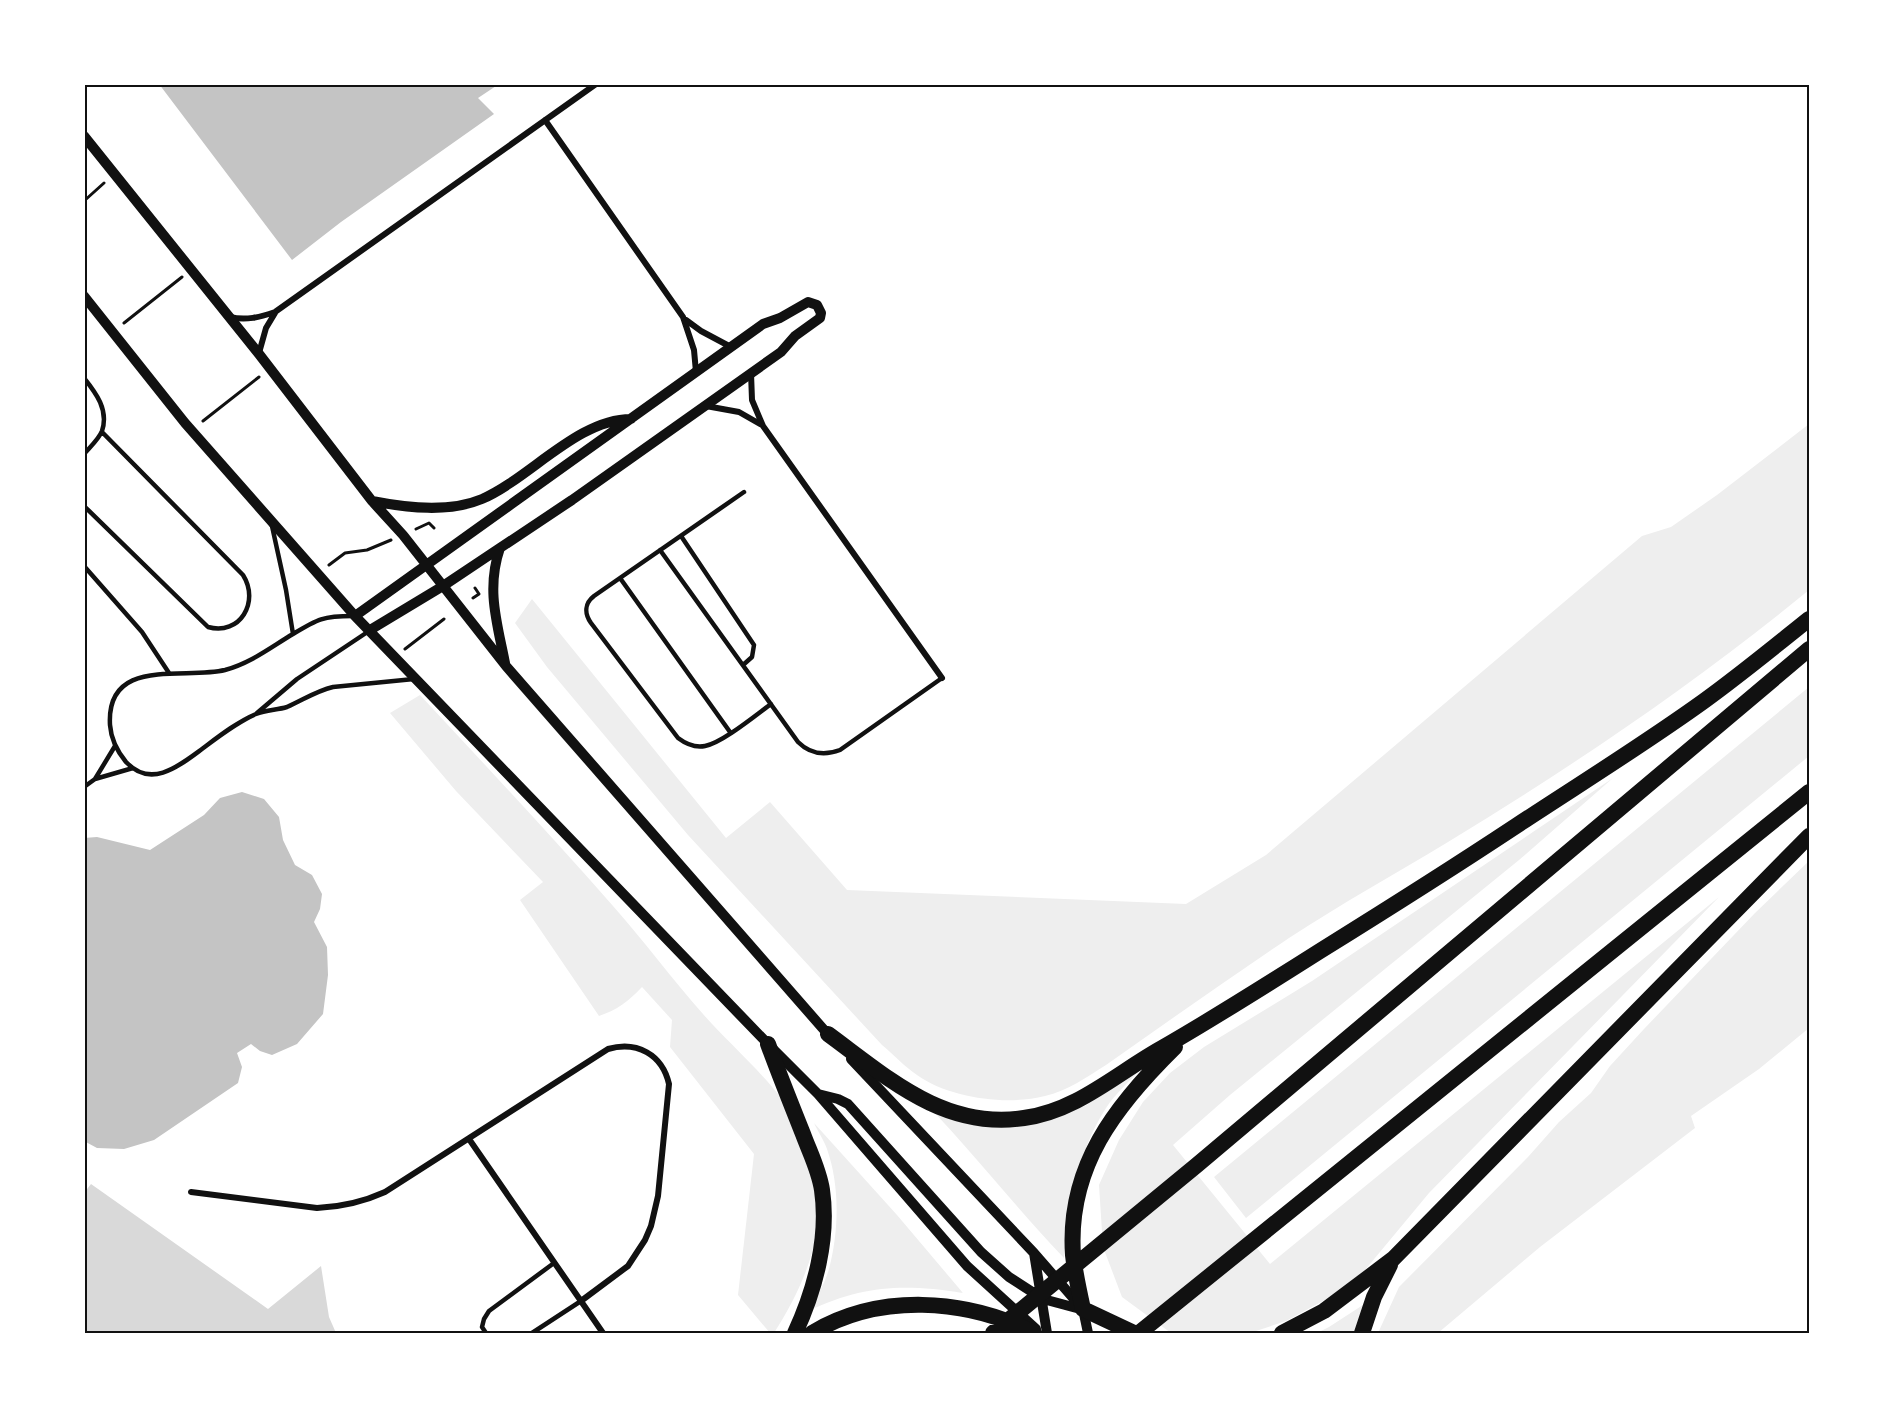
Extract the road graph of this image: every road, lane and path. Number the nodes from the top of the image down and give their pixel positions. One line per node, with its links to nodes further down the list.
1 (596, 84): 2 (street)
2 (545, 120): 8 (street); 10 (street)
3 (84, 136): 4 (street)
4 (115, 174): 5 (path); 6 (street)
5 (84, 201)
6 (191, 269): 9 (street); 11 (path)
7 (84, 296): 11 (street)
8 (275, 312): 9 (street); 13 (street)
9 (229, 317): 13 (street)
10 (683, 317): 12 (street); 15 (street)
11 (113, 332): 21 (street)
12 (732, 347): 15 (street); 16 (street)
13 (259, 354): 14 (street)
14 (270, 369): 21 (path); 27 (street)
15 (696, 372): 19 (street)
16 (751, 372): 18 (street); 20 (street)
17 (84, 378): 22 (lane)
18 (704, 405): 20 (street); 33 (street)
19 (631, 419): 27 (street); 35 (street)
20 (763, 426): 52 (street)
21 (191, 430): 29 (street)
22 (102, 432): 24 (lane); 28 (lane)
23 (84, 441): 24 (lane)
24 (89, 447): 25 (lane)
25 (84, 454)
26 (744, 492): 32 (lane)
27 (372, 501): 31 (street)
28 (84, 506)
29 (271, 521): 37 (street); 46 (lane)
30 (434, 528): 31 (path)
31 (403, 536): 35 (street); 37 (path)
32 (681, 536): 34 (lane); 49 (lane)
33 (500, 548): 39 (street); 50 (street)
34 (660, 550): 38 (lane); 49 (lane)
35 (426, 565): 39 (street); 42 (street)
36 (84, 566): 51 (lane)
37 (318, 573): 42 (street)
38 (620, 578): 56 (lane); 56 (lane)
39 (443, 586): 45 (street); 50 (street)
40 (475, 588): 41 (path)
41 (473, 598)
42 (356, 616): 45 (street); 46 (lane)
43 (444, 619): 48 (path)
44 (1809, 619): 64 (highway)
45 (370, 630): 48 (street); 55 (lane)
46 (293, 634): 51 (lane)
47 (1809, 649): 80 (highway)
48 (396, 657): 53 (street)
49 (743, 664): 54 (lane)
50 (506, 666): 63 (street)
51 (169, 673): 57 (lane)
52 (942, 678): 54 (lane)
53 (417, 679): 55 (lane); 65 (street)
54 (771, 704): 56 (lane)
55 (255, 715): 58 (lane)
56 (730, 732)
57 (115, 746): 58 (lane); 59 (lane)
58 (133, 768): 59 (lane)
59 (95, 779): 60 (lane)
60 (84, 788)
61 (1809, 792): 87 (highway)
62 (1809, 836): 70 (highway)
63 (828, 1034): 64 (highway); 69 (street)
64 (1188, 1034): 74 (highway)
65 (768, 1044): 66 (street); 78 (highway)
66 (818, 1094): 72 (street); 82 (street)
67 (469, 1138): 68 (street); 71 (street); 73 (street)
68 (191, 1192)
69 (1034, 1253): 72 (street); 74 (street)
70 (1393, 1259): 88 (highway); 89 (highway)
71 (555, 1263): 73 (street); 75 (lane)
72 (1043, 1299): 74 (street); 83 (street)
73 (581, 1301): 76 (lane); 77 (street)
74 (1083, 1309): 84 (street); 85 (street); 86 (highway)
75 (486, 1333)
76 (532, 1333)
77 (603, 1333)
78 (795, 1333)
79 (812, 1333): 81 (highway)
80 (993, 1333)
81 (1034, 1333)
82 (1040, 1333)
83 (1047, 1333)
84 (1088, 1333)
85 (1112, 1333)
86 (1134, 1333)
87 (1139, 1333)
88 (1282, 1333)
89 (1362, 1333)

